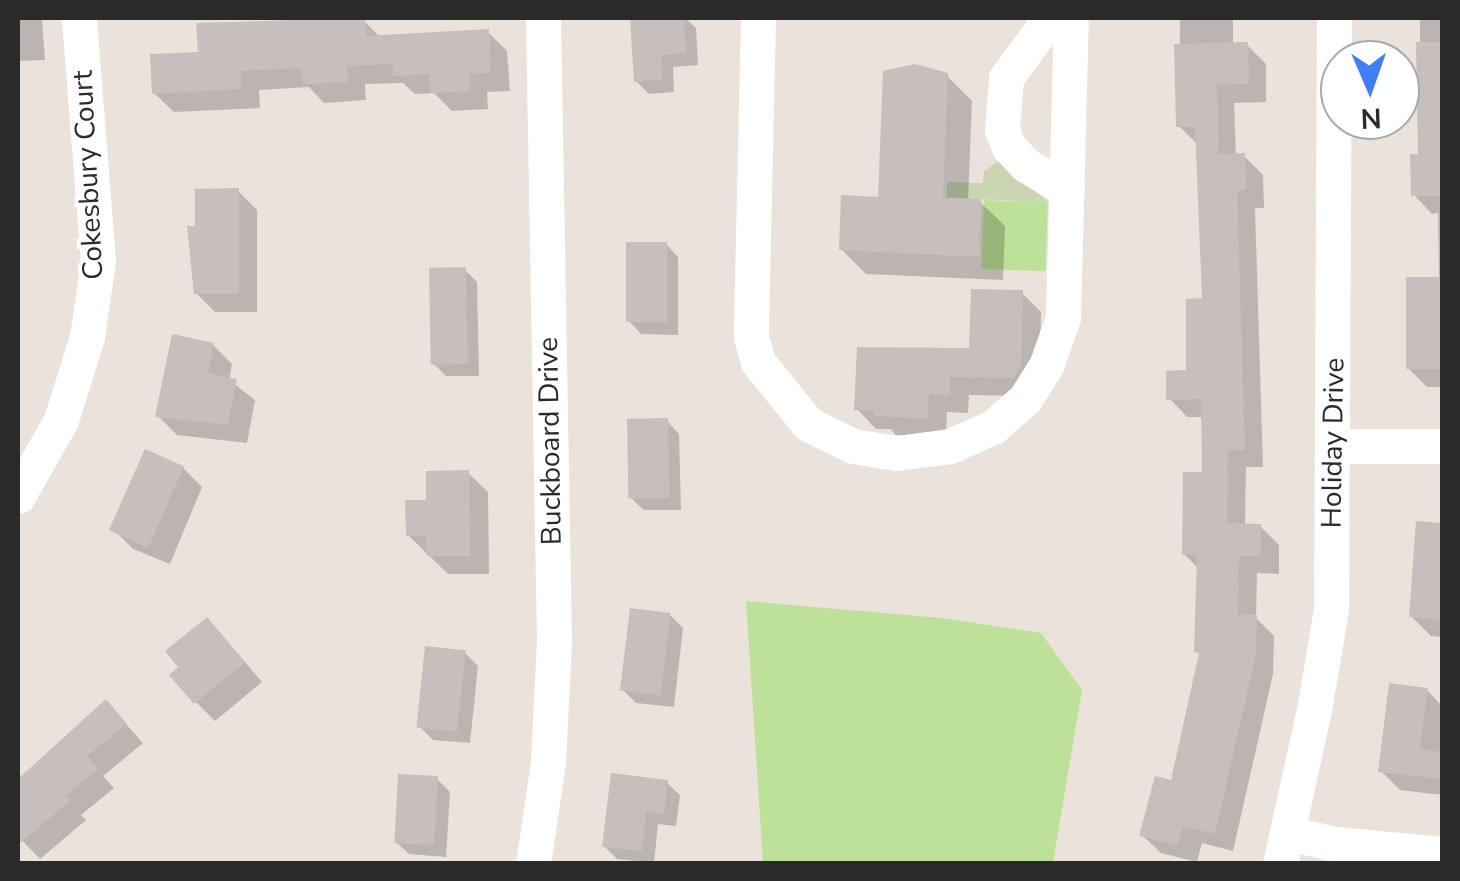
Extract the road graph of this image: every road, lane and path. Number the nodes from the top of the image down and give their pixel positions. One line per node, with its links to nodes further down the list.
1 (80, 18): 10 (street, Cokesbury Court)
2 (542, 18): 13 (street, Buckboard Drive)
3 (758, 18): 7 (street)
4 (1050, 18): 7 (street)
5 (1072, 18): 7 (street)
6 (1334, 18): 8 (street, Holiday Drive)
7 (1067, 190)
8 (1334, 446): 9 (street); 11 (street, Holiday Drive)
9 (1442, 446)
10 (18, 496)
11 (1283, 848): 12 (street)
12 (1442, 854)
13 (533, 864)

